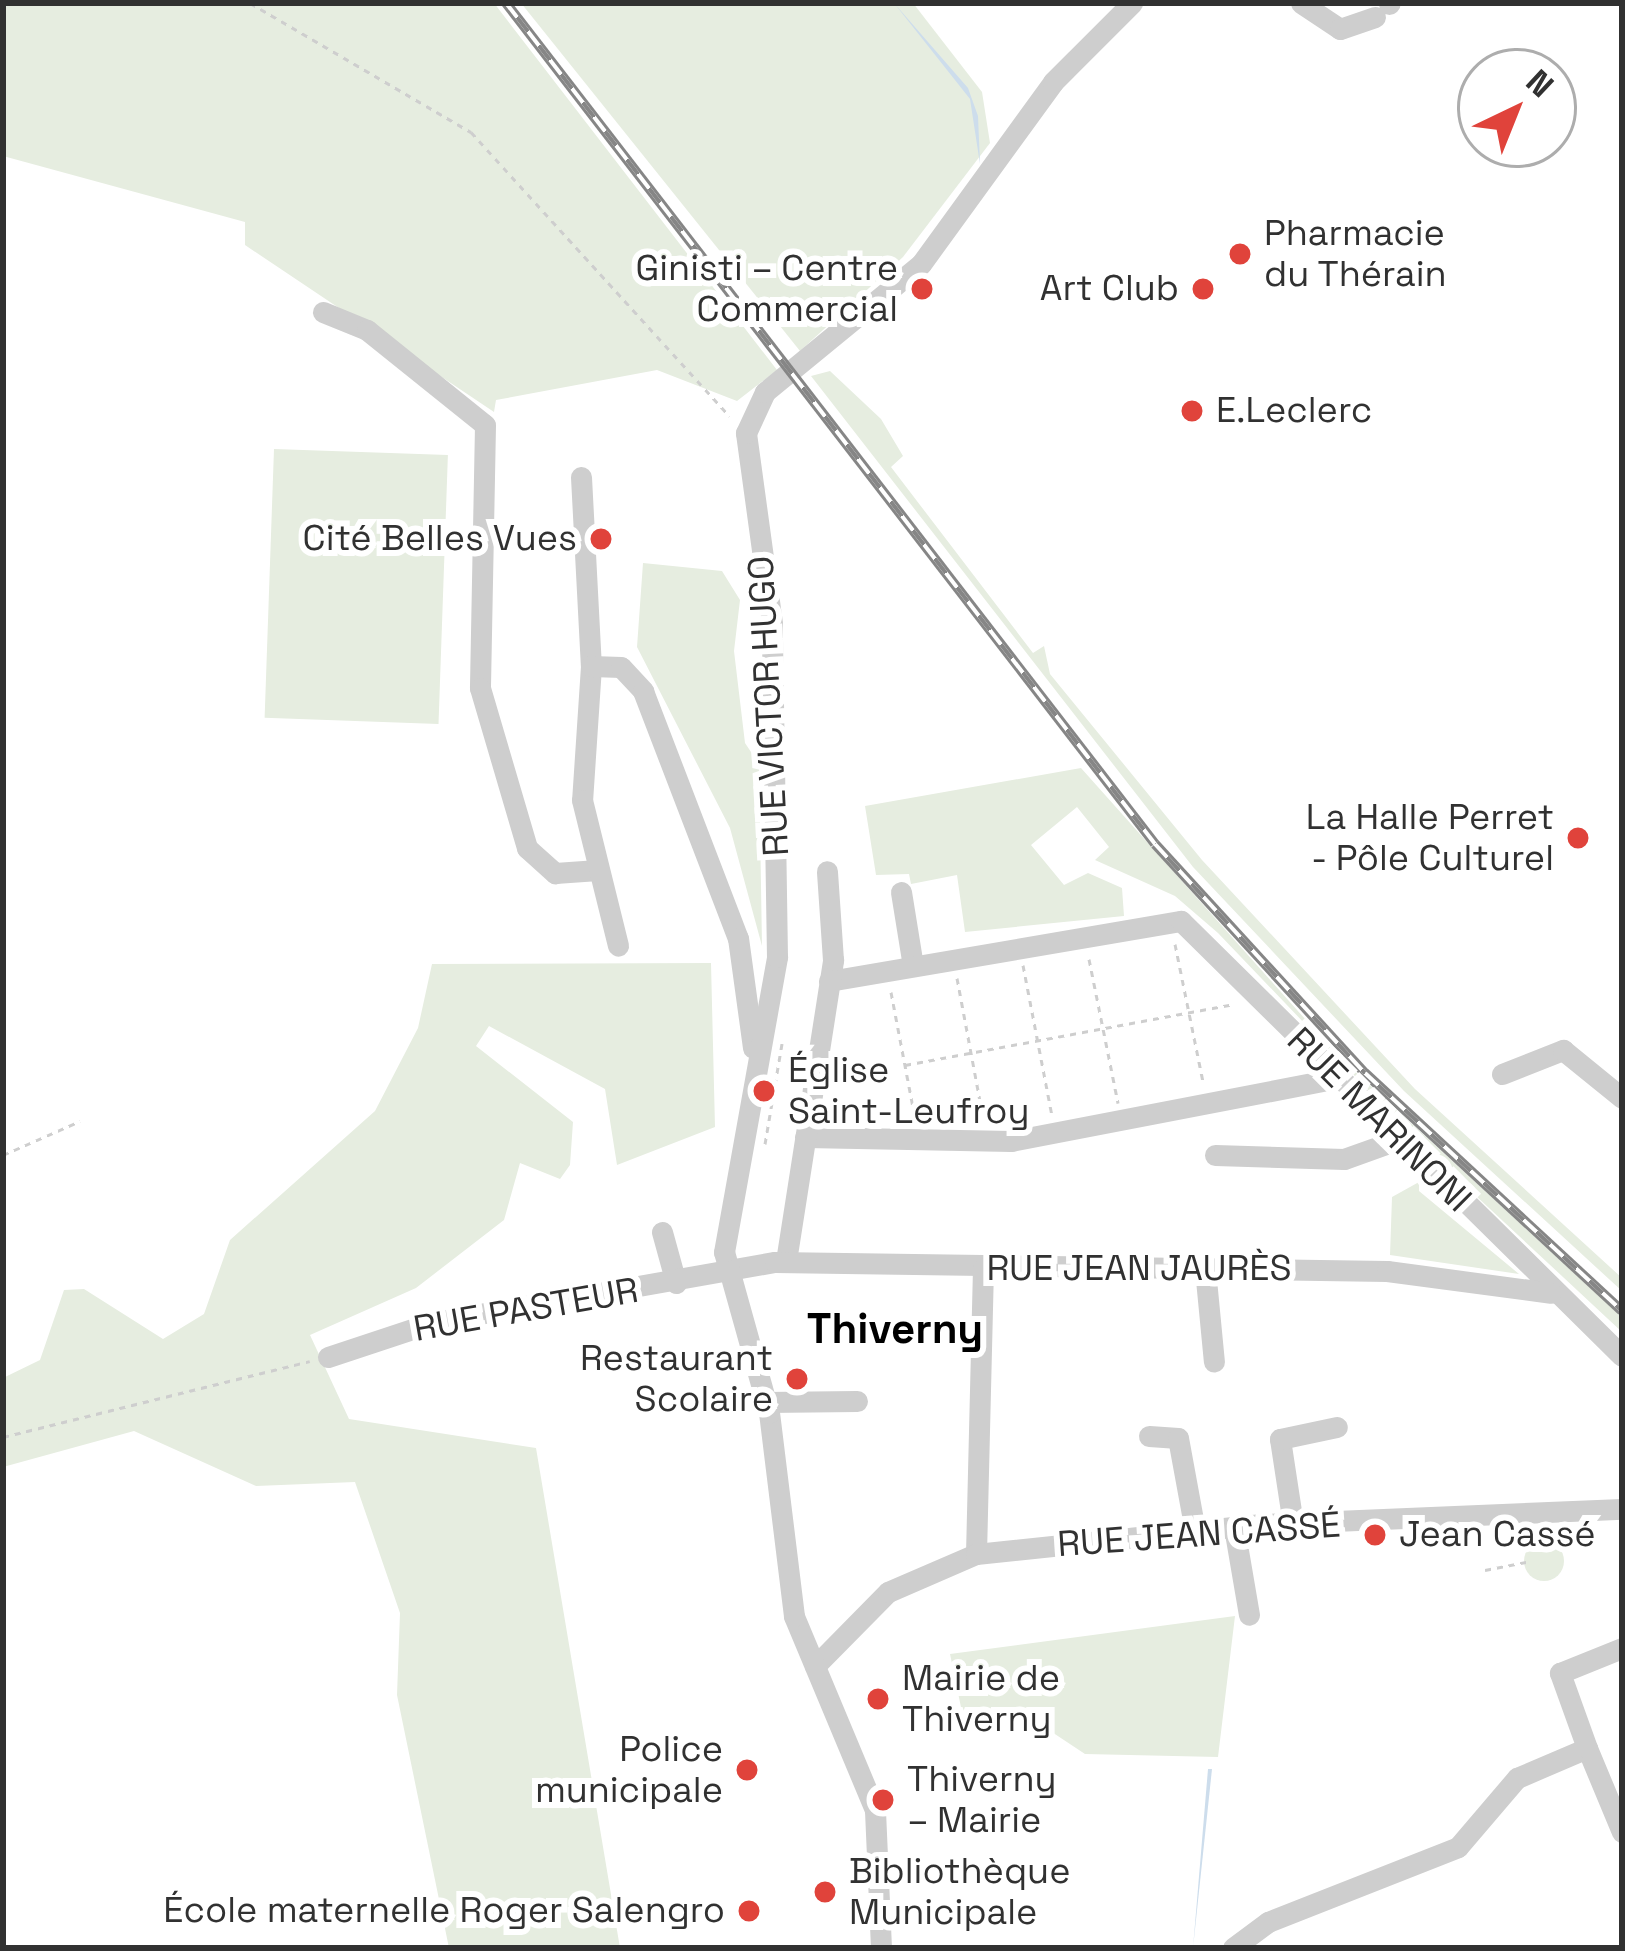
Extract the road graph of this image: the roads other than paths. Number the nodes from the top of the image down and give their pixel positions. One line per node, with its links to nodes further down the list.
1 (1132, 3): 13 (street, RUE VICTOR HUGO)
2 (1301, 3): 3 (street)
3 (1384, 8)
4 (323, 312): 7 (street)
5 (581, 477): 6 (street)
6 (591, 666): 7 (street); 13 (street)
7 (598, 870): 10 (street)
8 (826, 871): 12 (street)
9 (901, 892): 11 (street)
10 (618, 946)
11 (913, 966): 12 (street); 15 (street, RUE MARINONI)
12 (829, 981): 17 (street)
13 (753, 1049): 24 (street, RUE VICTOR HUGO)
14 (1502, 1074): 16 (street)
15 (1334, 1079): 17 (street); 18 (street, RUE MARINONI)
16 (1622, 1098)
17 (805, 1137): 21 (street)
18 (1396, 1140): 19 (street); 26 (street, RUE MARINONI)
19 (1215, 1155)
20 (662, 1232): 25 (street)
21 (786, 1262): 22 (street, RUE JEAN JAURÈS); 24 (street, RUE JEAN JAURÈS)
22 (983, 1268): 23 (street, RUE JEAN JAURÈS); 38 (street)
23 (1204, 1269): 26 (street, RUE JEAN JAURÈS); 29 (street)
24 (727, 1271): 25 (street, RUE PASTEUR); 31 (street)
25 (676, 1283): 28 (street, RUE PASTEUR)
26 (1554, 1296): 27 (street, RUE MARINONI)
27 (1622, 1356)
28 (328, 1357)
29 (1214, 1362)
30 (857, 1401): 31 (street)
31 (766, 1402): 41 (street)
32 (1337, 1427): 35 (street)
33 (1149, 1436): 37 (street)
34 (1622, 1509): 35 (street, RUE JEAN CASSÉ)
35 (1293, 1524): 36 (street, RUE JEAN CASSÉ)
36 (1234, 1527): 37 (street, RUE JEAN CASSÉ); 39 (street)
37 (1195, 1531): 38 (street, RUE JEAN CASSÉ)
38 (976, 1554): 41 (street, RUE JEAN CASSÉ)
39 (1249, 1615)
40 (1622, 1648): 42 (street)
41 (815, 1666): 45 (street)
42 (1587, 1748): 43 (street); 46 (street)
43 (1613, 1787): 44 (street)
44 (1622, 1832)
45 (881, 1948)
46 (1233, 1948)

